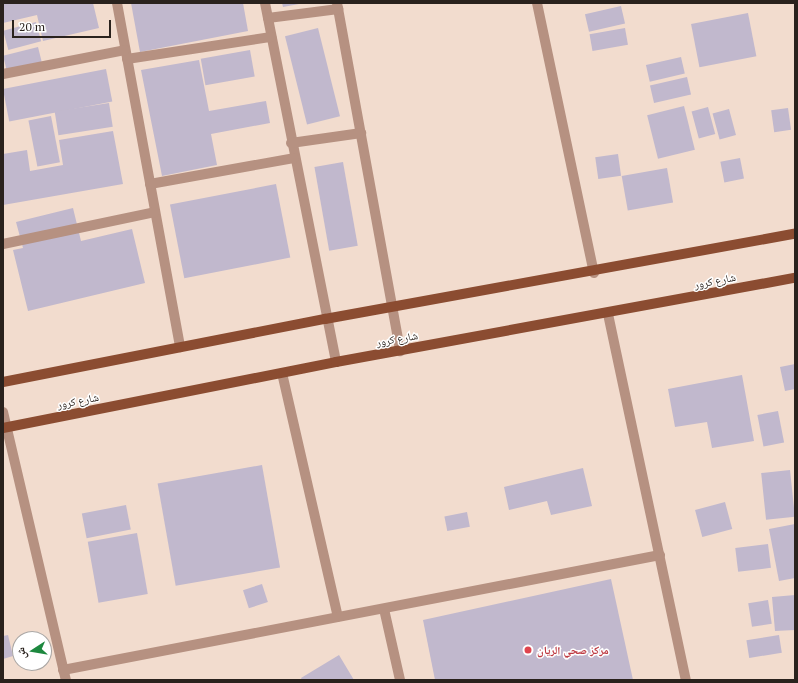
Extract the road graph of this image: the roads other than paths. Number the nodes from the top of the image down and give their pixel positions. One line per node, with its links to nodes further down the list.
1 (116, 3): 7 (street)
2 (265, 3): 5 (street)
3 (538, 3): 16 (street)
4 (338, 6): 5 (street); 9 (street)
5 (268, 18): 6 (street)
6 (271, 36): 7 (street); 10 (street)
7 (126, 54): 8 (street); 12 (street)
8 (3, 74)
9 (360, 133): 10 (street); 18 (street)
10 (291, 143): 11 (street)
11 (294, 158): 12 (street); 20 (street)
12 (150, 184): 13 (street)
13 (155, 212): 15 (street); 21 (street)
14 (795, 234): 16 (main road)
15 (3, 244)
16 (594, 273): 18 (main road)
17 (795, 278): 19 (main road, شارع كرور)
18 (393, 308): 20 (main road); 22 (street)
19 (608, 314): 22 (main road, شارع كرور); 28 (street)
20 (325, 320): 21 (main road); 23 (street)
21 (180, 347): 25 (main road)
22 (400, 351): 23 (main road, شارع كرور)
23 (336, 362): 24 (main road, شارع كرور)
24 (282, 373): 27 (main road, شارع كرور); 30 (street)
25 (3, 382)
26 (3, 412): 27 (street)
27 (5, 428): 31 (street)
28 (660, 555): 29 (street); 33 (street)
29 (384, 609): 30 (street); 32 (street)
30 (338, 617): 31 (street)
31 (65, 675)
32 (400, 680)
33 (686, 680)

